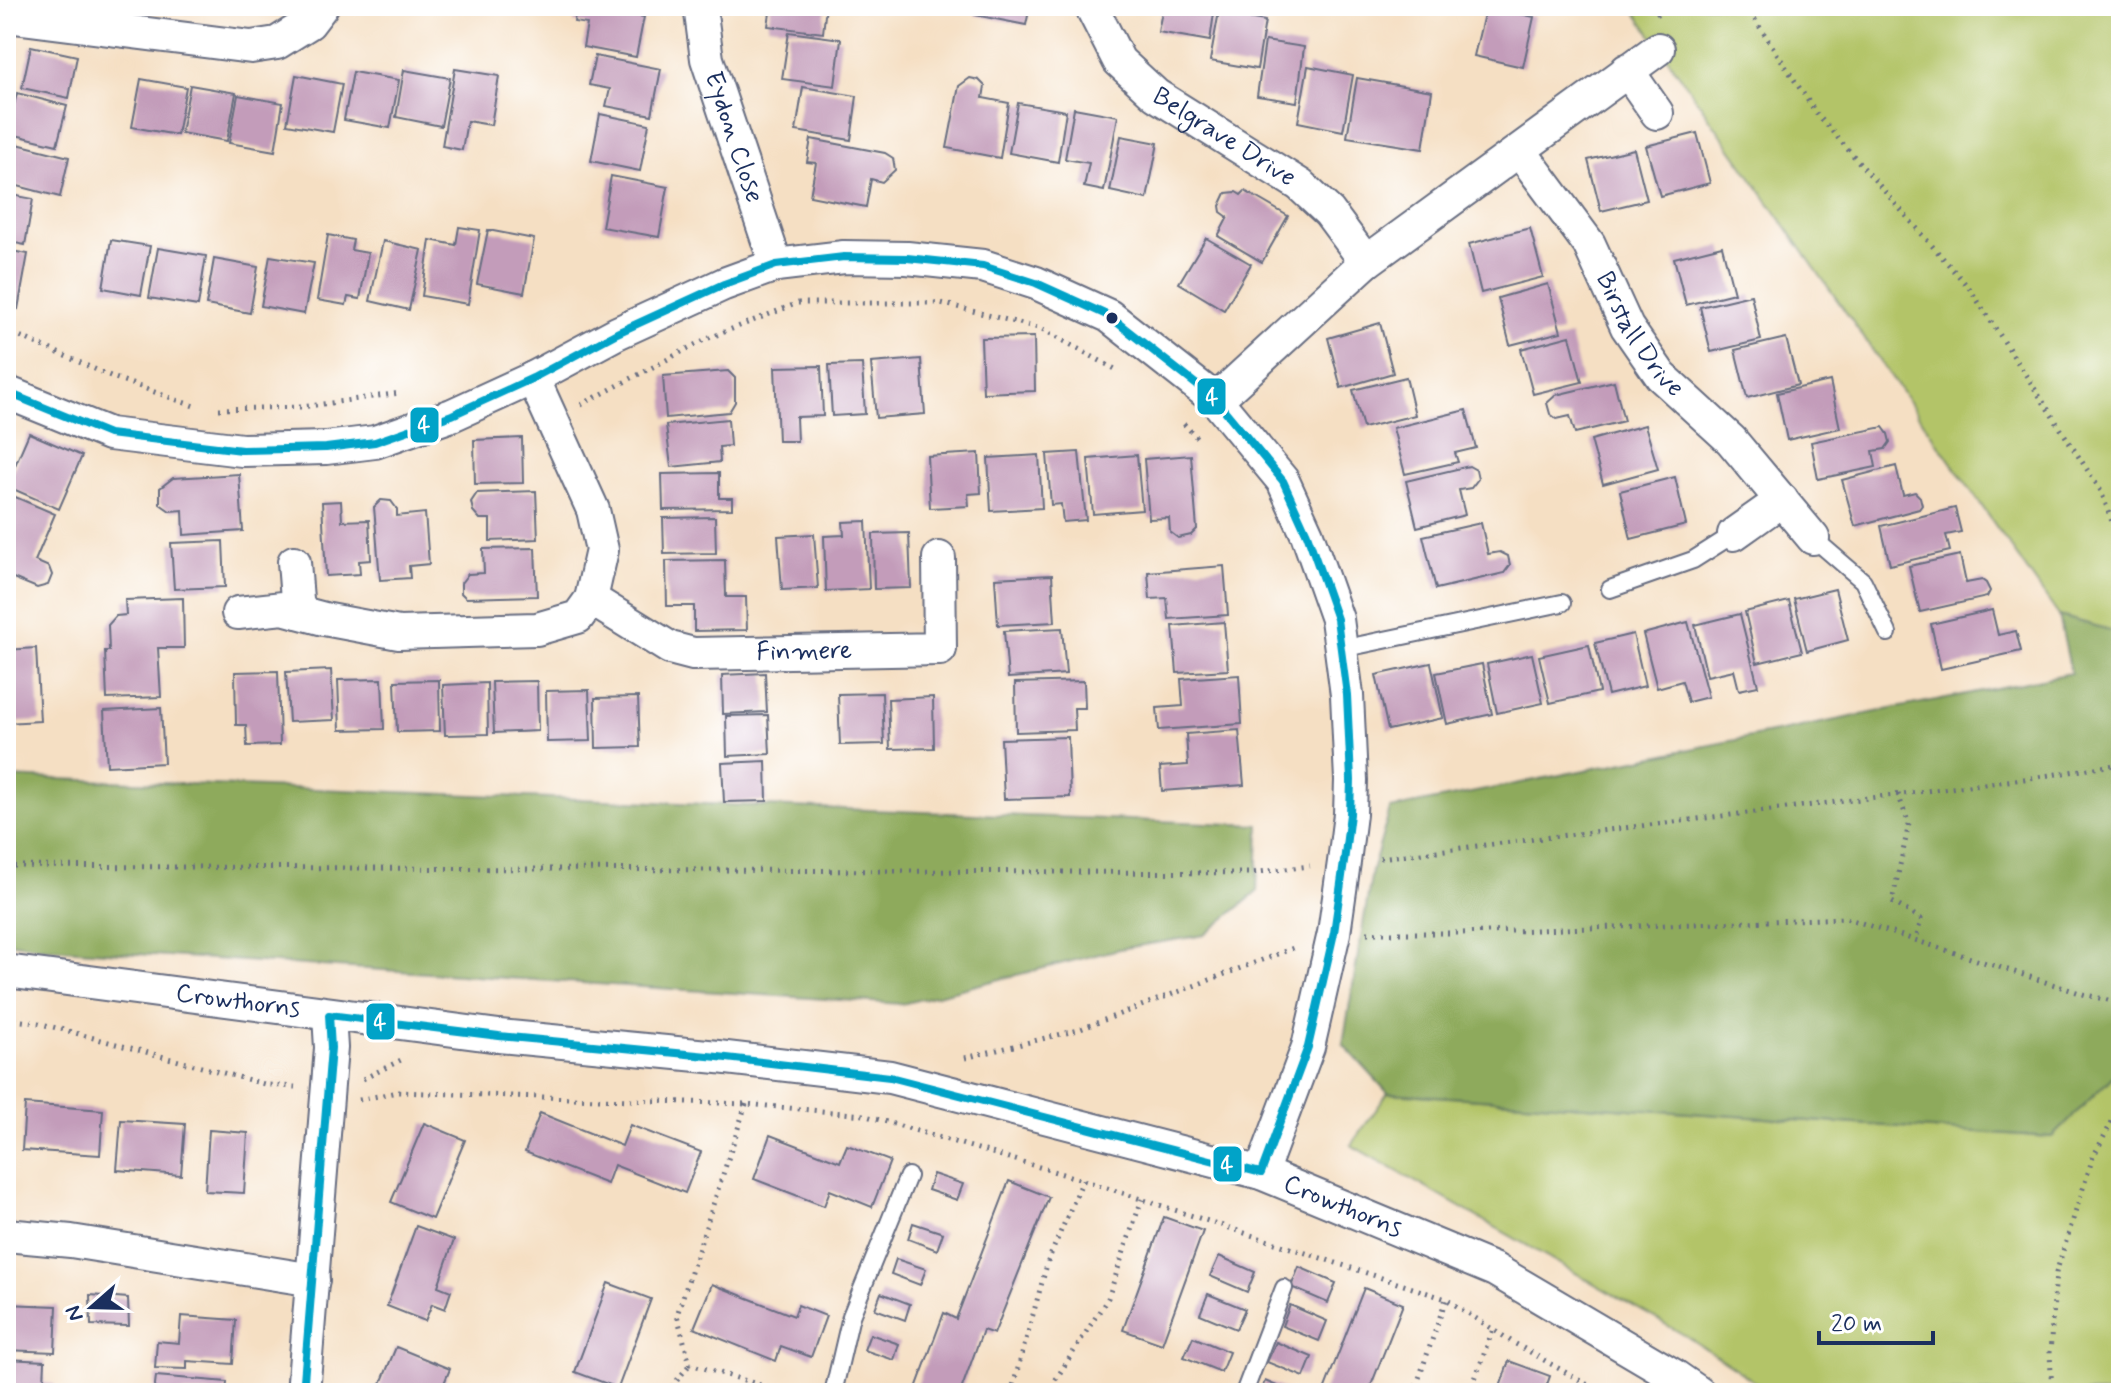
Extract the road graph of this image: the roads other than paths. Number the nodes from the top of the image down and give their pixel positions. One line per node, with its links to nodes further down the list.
1 (322, 6): 4 (street)
2 (700, 6): 10 (street, Eydon Close)
3 (1091, 6): 9 (street, Belgrave Drive)
4 (6, 16)
5 (1658, 49): 6 (street)
6 (1627, 70): 7 (street); 8 (street)
7 (1657, 113)
8 (1520, 151): 9 (street); 14 (street, Birstall Drive)
9 (1366, 262): 13 (street)
10 (776, 265): 11 (street); 13 (street)
11 (533, 378): 12 (street); 20 (street)
12 (6, 392)
13 (1216, 400): 25 (street)
14 (1782, 500): 15 (street); 16 (street, Birstall Drive)
15 (1734, 534): 19 (lane)
16 (1813, 538): 24 (lane)
17 (939, 558): 20 (street, Finmere)
18 (294, 562): 22 (street)
19 (1610, 589)
20 (591, 599): 22 (street)
21 (1562, 603): 25 (lane)
22 (298, 612): 23 (street)
23 (238, 613)
24 (1888, 633)
25 (1341, 649): 28 (street)
26 (6, 971): 27 (street, Crowthorns)
27 (329, 1015): 28 (street, Crowthorns); 31 (street)
28 (1261, 1173): 36 (street, Crowthorns)
29 (908, 1176): 34 (lane)
30 (6, 1235): 31 (street)
31 (313, 1280): 33 (street)
32 (1284, 1288): 35 (lane)
33 (303, 1393)
34 (833, 1393)
35 (1244, 1393)
36 (1699, 1393)

